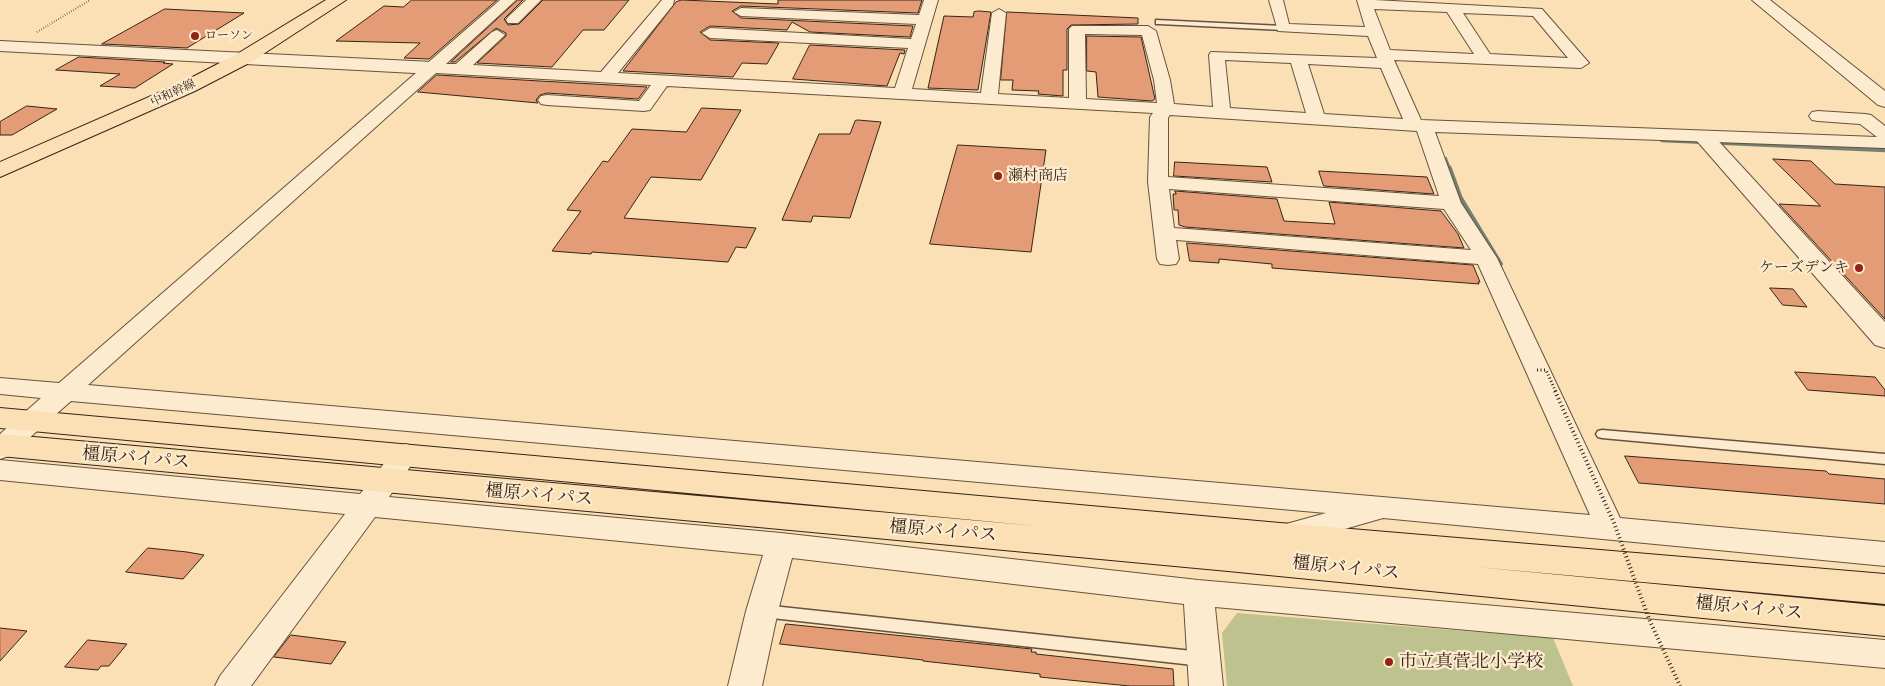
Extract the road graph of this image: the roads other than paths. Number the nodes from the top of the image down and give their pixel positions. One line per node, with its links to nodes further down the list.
1 (317, 0): 22 (main road, 中和幹線)
2 (338, 0): 23 (main road, 中和幹線)
3 (509, 0): 27 (street)
4 (534, 0): 14 (street)
5 (772, 0): 11 (street)
6 (1276, 0): 16 (street)
7 (1760, 0): 34 (street)
8 (668, 2): 29 (street)
9 (1366, 2): 10 (street); 17 (street)
10 (1452, 8): 26 (street); 26 (street)
11 (928, 9): 12 (street); 20 (street)
12 (741, 12)
13 (999, 13): 32 (street)
14 (513, 20)
15 (1159, 22): 16 (lane)
16 (1283, 28): 17 (street)
17 (1374, 32): 25 (street)
18 (710, 33): 20 (street)
19 (497, 35): 28 (street)
20 (918, 44): 31 (street)
21 (2, 46): 22 (street)
22 (222, 57): 23 (street); 44 (main road, 中和幹線)
23 (244, 58): 27 (street); 45 (main road, 中和幹線)
24 (1298, 59): 25 (street); 37 (street); 39 (street)
25 (1387, 59): 26 (street); 40 (street)
26 (1485, 59)
27 (433, 68): 28 (street); 53 (street)
28 (460, 69): 29 (street)
29 (605, 78): 30 (street)
30 (662, 81): 31 (street); 33 (street)
31 (902, 94): 32 (street)
32 (989, 99): 35 (street)
33 (547, 100)
34 (1885, 101)
35 (1078, 104): 36 (street); 36 (street)
36 (1166, 109): 37 (street); 46 (street)
37 (1222, 112): 39 (street)
38 (1818, 116): 41 (street)
39 (1317, 119): 40 (street)
40 (1419, 126): 42 (street); 47 (street)
41 (1885, 135)
42 (1704, 137): 43 (street); 51 (street)
43 (1885, 143)
44 (0, 158)
45 (0, 170)
46 (1158, 182): 47 (street); 48 (street)
47 (1451, 203): 49 (street)
48 (1164, 233): 49 (street); 50 (street)
49 (1486, 258): 61 (street)
50 (1168, 259)
51 (1885, 339)
52 (0, 386): 53 (street)
53 (65, 392): 54 (street); 60 (street)
54 (32, 421): 56 (main road, 橿原バイパス); 57 (main road, 橿原バイパス)
55 (1602, 434): 58 (lane)
56 (1, 446): 59 (main road, 橿原バイパス)
57 (406, 454): 59 (street); 62 (main road, 橿原バイパス)
58 (1885, 459)
59 (377, 494): 63 (street); 68 (main road, 橿原バイパス); 71 (street)
60 (1384, 507): 61 (street); 62 (street)
61 (1611, 530): 64 (street)
62 (1280, 536): 65 (main road, 橿原バイパス)
63 (781, 544): 66 (street); 67 (street)
64 (1885, 554)
65 (1885, 590)
66 (1198, 593): 69 (street); 70 (street)
67 (762, 611): 70 (lane); 72 (street)
68 (1885, 621)
69 (1885, 654)
70 (1204, 672)
71 (232, 686)
72 (745, 686)

